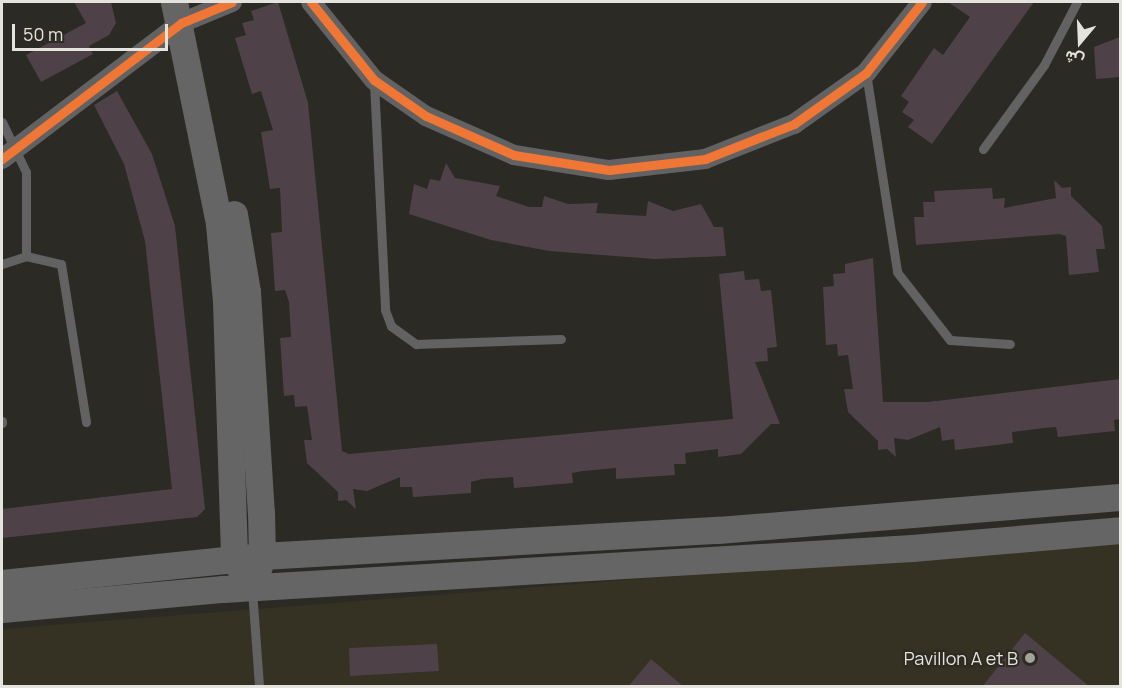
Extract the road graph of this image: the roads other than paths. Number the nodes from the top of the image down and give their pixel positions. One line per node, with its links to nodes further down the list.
1 (232, 2): 5 (street)
2 (311, 2): 7 (street)
3 (922, 2): 6 (street)
4 (1077, 2): 9 (lane)
5 (185, 11): 10 (street); 18 (main road); 19 (main road)
6 (866, 73): 7 (street); 14 (lane)
7 (374, 80): 13 (lane)
8 (2, 122): 10 (lane)
9 (983, 149)
10 (9, 153): 11 (lane)
11 (26, 256): 12 (lane); 15 (lane)
12 (2, 264)
13 (561, 339)
14 (1010, 344)
15 (86, 422)
16 (1120, 497): 18 (main road)
17 (1120, 530): 21 (main road)
18 (262, 556): 19 (main road); 21 (main road)
19 (234, 558): 20 (main road); 21 (main road)
20 (2, 583)
21 (252, 588): 22 (main road); 23 (lane)
22 (2, 609)
23 (259, 687)

